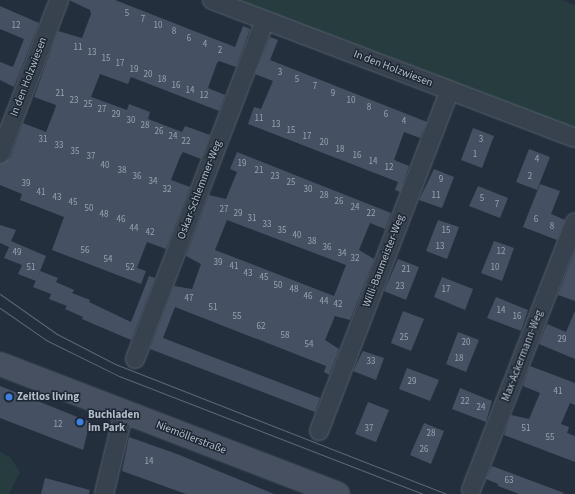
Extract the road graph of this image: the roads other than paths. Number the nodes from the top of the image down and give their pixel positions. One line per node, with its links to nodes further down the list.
1 (59, 0): 6 (street, In den Holzwiesen)
2 (212, 0): 3 (street, In den Holzwiesen)
3 (265, 20): 4 (street, In den Holzwiesen); 8 (street, Oskar-Schlemmer-Weg)
4 (450, 90): 5 (street, In den Holzwiesen); 11 (street, Willi-Baumeister-Weg)
5 (575, 138)
6 (0, 154)
7 (575, 222): 13 (street, Max-Ackermann-Weg)
8 (134, 359)
9 (0, 364): 10 (main road, Niemöllerstraße)
10 (124, 412): 12 (main road, Niemöllerstraße); 14 (street)
11 (319, 431)
12 (305, 488): 15 (main road, Niemöllerstraße)
13 (471, 490)
14 (104, 494)
15 (338, 494)

